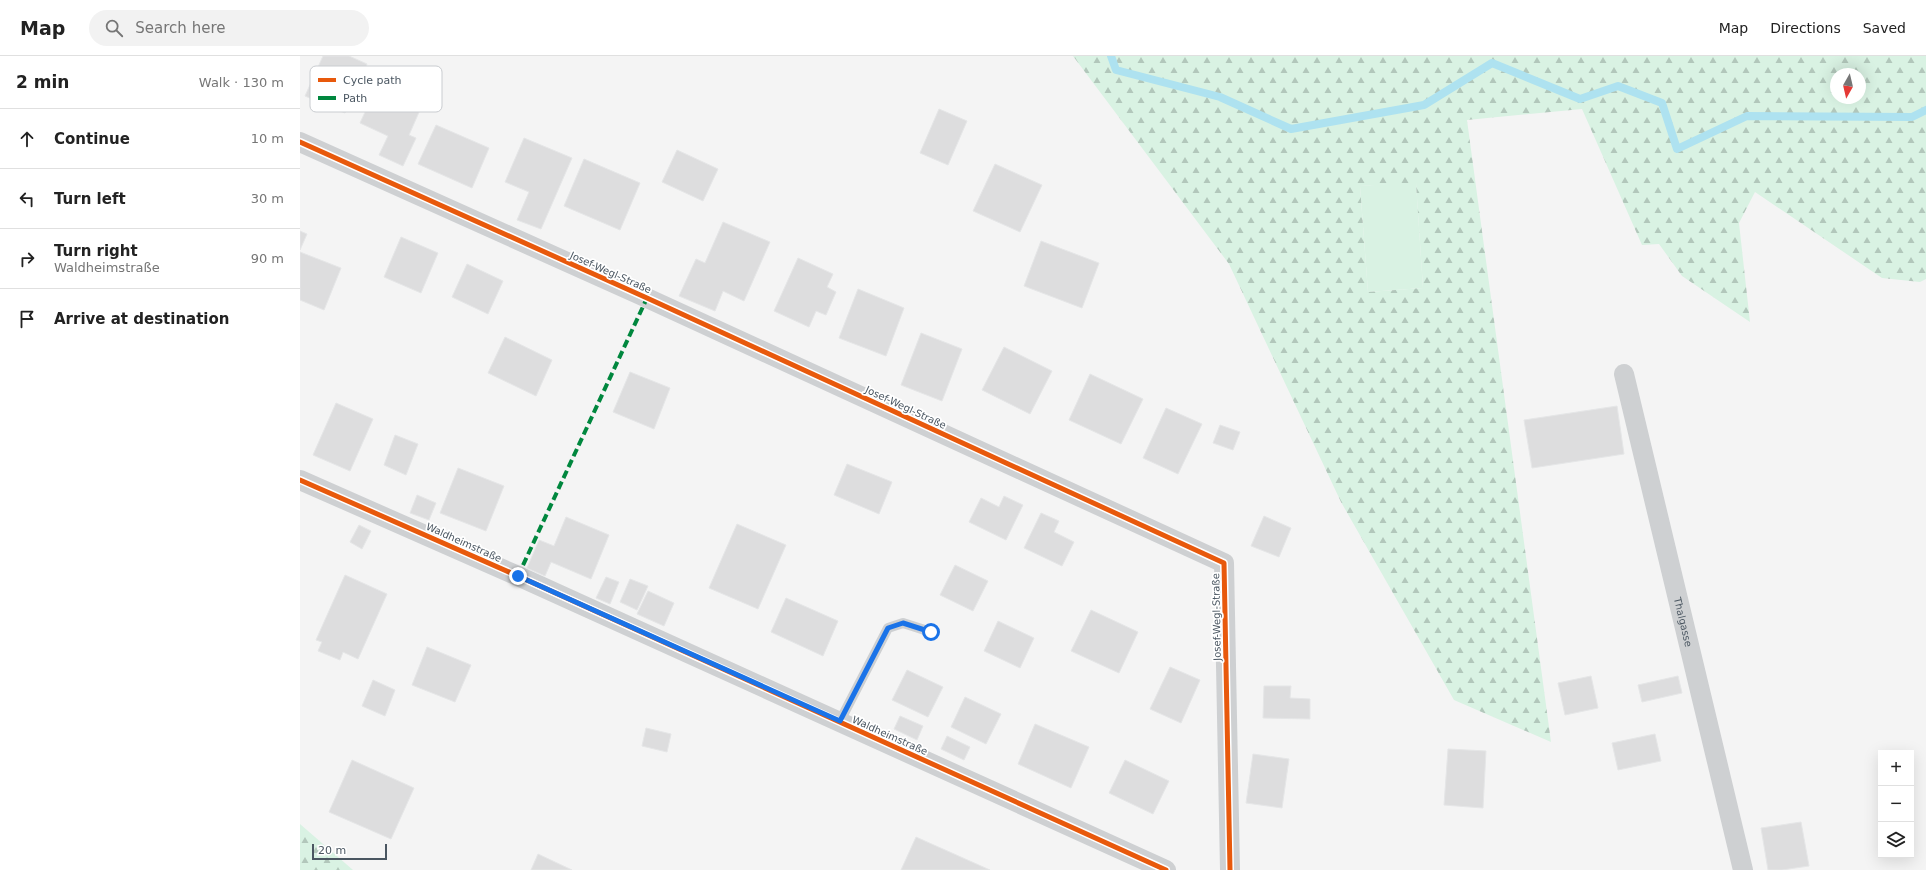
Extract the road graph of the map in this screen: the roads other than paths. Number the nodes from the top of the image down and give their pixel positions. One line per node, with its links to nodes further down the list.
1 (300, 142): 7 (street, Josef-Wegl-Straße)
2 (1624, 374): 8 (street, Thalgasse)
3 (300, 480): 5 (street, Waldheimstraße)
4 (931, 632): 5 (lane)
5 (840, 721): 6 (street, Waldheimstraße)
6 (1166, 870)
7 (1230, 870)
8 (1743, 870)

